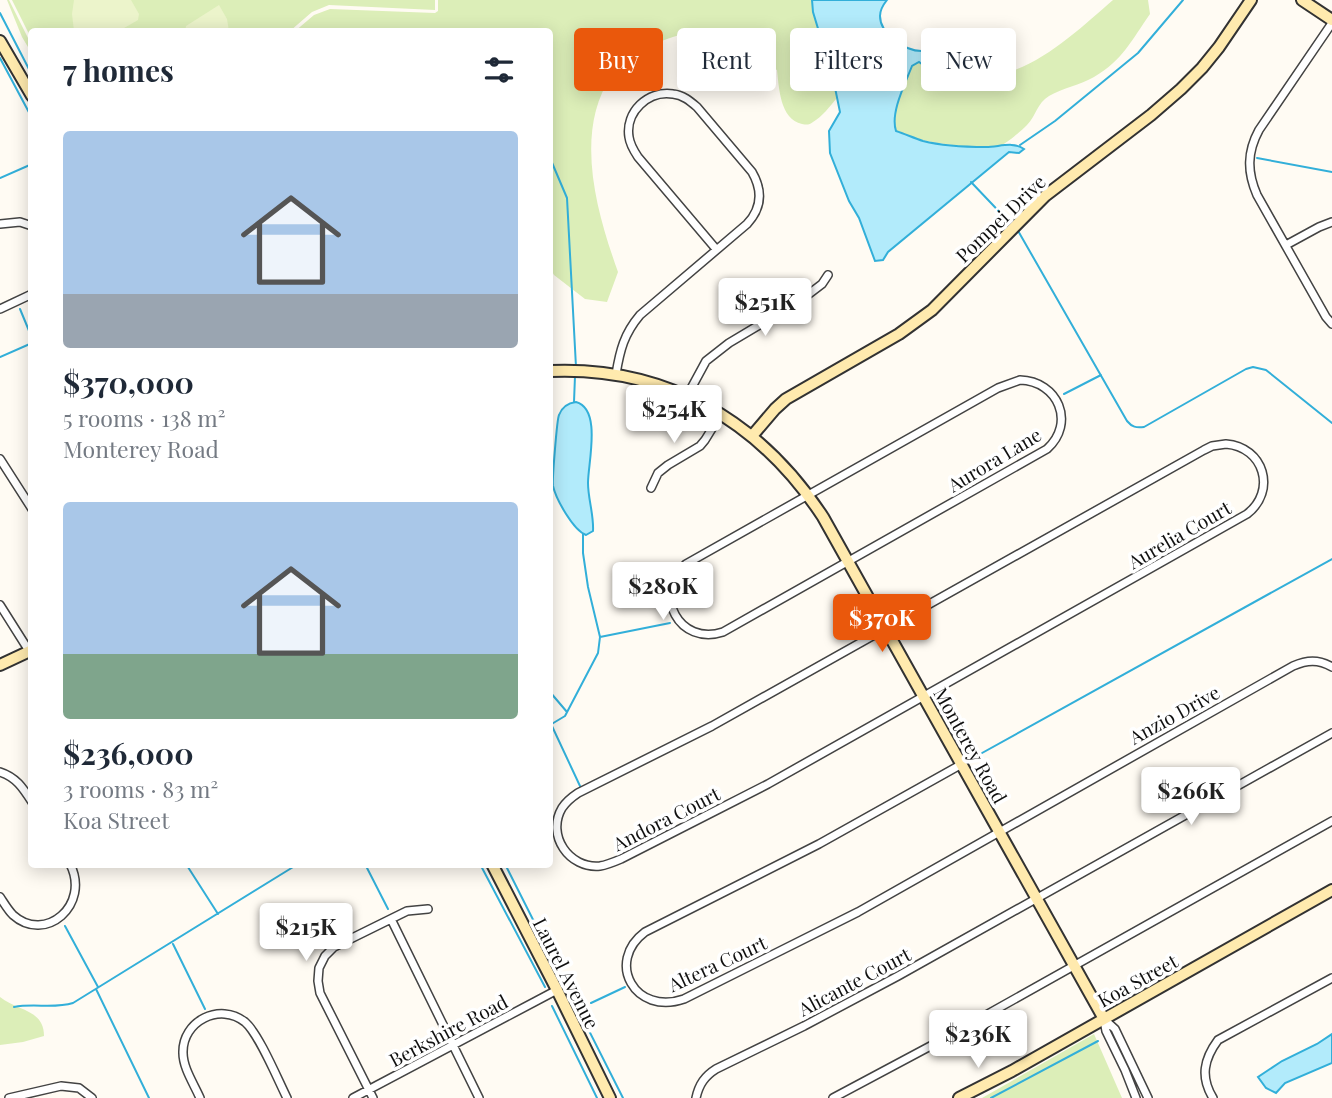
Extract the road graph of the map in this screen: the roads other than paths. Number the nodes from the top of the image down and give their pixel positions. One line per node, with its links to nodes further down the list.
1 (1251, 0): 19 (street, Pompei Drive)
2 (1302, 0): 3 (street)
3 (1332, 21): 9 (street)
4 (0, 41): 5 (street)
5 (28, 89)
6 (1332, 222): 9 (street)
7 (0, 224): 8 (street)
8 (28, 225)
9 (1286, 245): 14 (street)
10 (716, 249): 10 (street); 16 (street)
11 (828, 275): 17 (street)
12 (28, 296): 13 (street)
13 (0, 309)
14 (1332, 324)
15 (553, 371): 16 (street, Monterey Road)
16 (616, 374): 17 (street, Monterey Road)
17 (687, 396): 18 (street, Monterey Road)
18 (721, 414): 19 (street, Monterey Road); 21 (street)
19 (752, 436): 22 (street, Monterey Road)
20 (0, 459): 23 (street)
21 (650, 488)
22 (809, 496): 24 (street, Monterey Road); 24 (street, Aurora Lane); 24 (street, Aurora Lane)
23 (28, 503)
24 (848, 562): 26 (street, Monterey Road)
25 (0, 604): 27 (street)
26 (886, 630): 31 (street, Monterey Road); 31 (street, Andora Court); 31 (street, Aurelia Court)
27 (28, 647)
28 (28, 653): 29 (street)
29 (0, 665)
30 (1332, 667): 37 (street, Anzio Drive)
31 (923, 697): 33 (street, Monterey Road)
32 (1332, 733): 42 (street, Alicante Court)
33 (961, 764): 37 (street, Monterey Road); 37 (street, Altera Court)
34 (0, 772): 35 (street)
35 (28, 796)
36 (1332, 821): 45 (street)
37 (999, 831): 42 (street, Monterey Road)
38 (71, 868): 41 (street)
39 (494, 868): 47 (street, Laurel Avenue)
40 (1332, 890): 48 (street, Koa Street)
41 (0, 897)
42 (1037, 899): 45 (street, Monterey Road); 59 (street, Alicante Court)
43 (428, 909): 44 (street)
44 (391, 919): 49 (street); 50 (street)
45 (1075, 966): 48 (street, Monterey Road); 60 (street)
46 (1332, 978): 64 (street)
47 (557, 990): 49 (street, Berkshire Road); 58 (street, Laurel Avenue)
48 (1104, 1019): 61 (street, Koa Street); 62 (street); 63 (street)
49 (453, 1045): 50 (street, Berkshire Road); 57 (street)
50 (369, 1090): 55 (street, Berkshire Road); 56 (street)
51 (9, 1098): 52 (street)
52 (92, 1098)
53 (200, 1098): 54 (street)
54 (287, 1098)
55 (352, 1098)
56 (373, 1098)
57 (479, 1098)
58 (610, 1098)
59 (696, 1098)
60 (832, 1098)
61 (959, 1098)
62 (1136, 1098)
63 (1148, 1098)
64 (1213, 1098)

